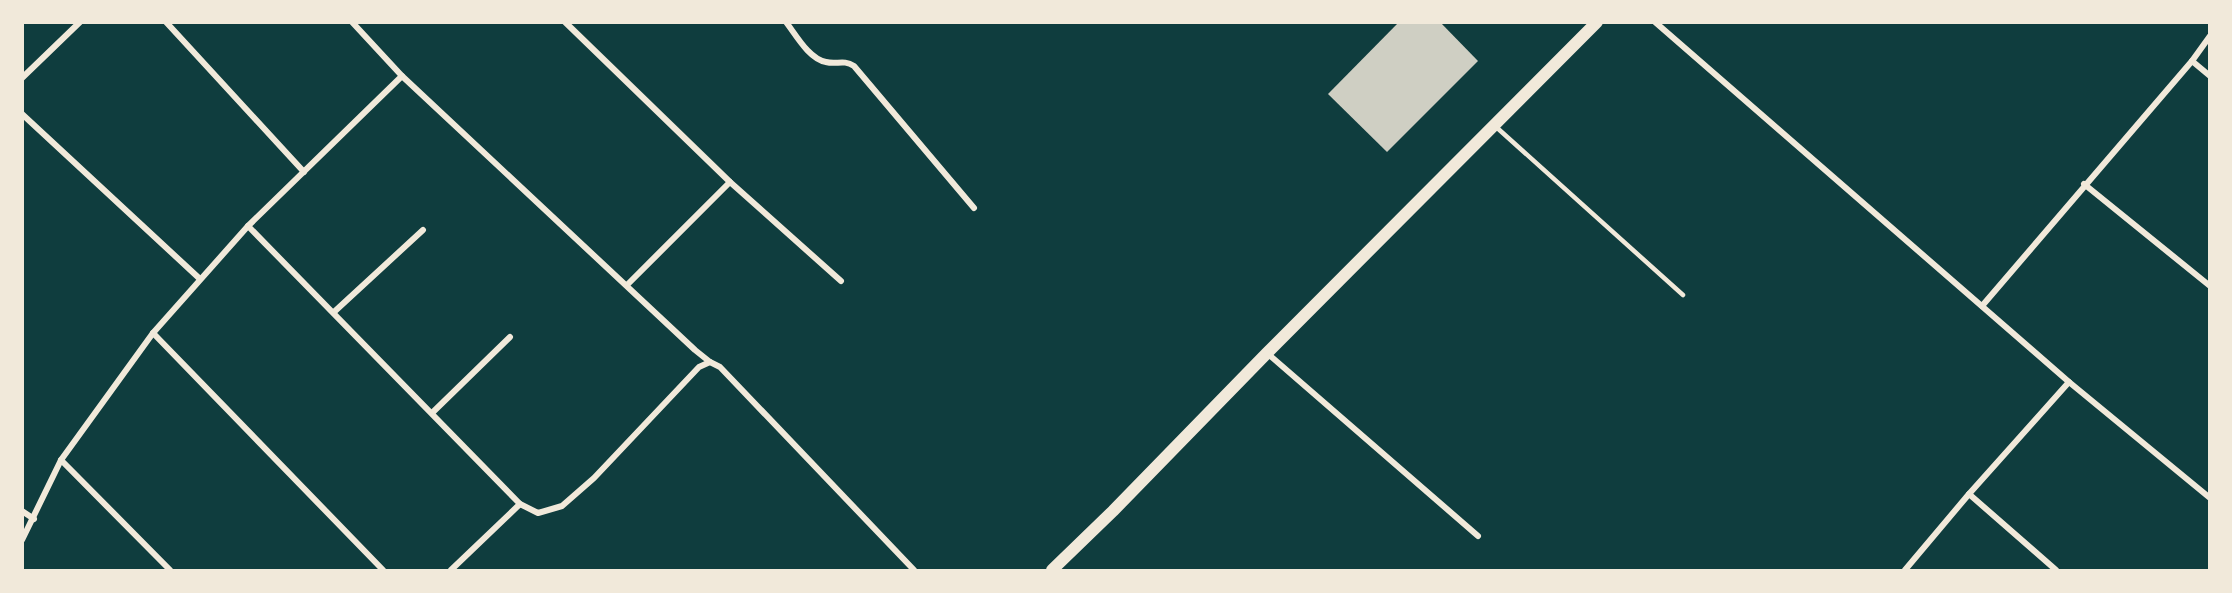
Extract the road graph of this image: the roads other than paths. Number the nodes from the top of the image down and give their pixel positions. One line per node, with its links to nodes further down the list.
1 (80, 22): 12 (street)
2 (166, 22): 15 (street)
3 (352, 22): 10 (street)
4 (565, 22): 16 (street)
5 (786, 22): 18 (street)
6 (1597, 22): 14 (main road)
7 (1655, 22): 26 (street)
8 (2210, 36): 9 (street)
9 (2192, 61): 11 (street); 17 (street)
10 (402, 76): 15 (street); 23 (street)
11 (2210, 76)
12 (22, 78)
13 (22, 114): 21 (street)
14 (1495, 126): 25 (lane); 30 (main road)
15 (304, 171): 19 (street)
16 (730, 182): 22 (street); 23 (street)
17 (2084, 184): 24 (street); 26 (street)
18 (974, 208)
19 (248, 226): 21 (street); 27 (street)
20 (423, 230): 27 (street)
21 (200, 279): 28 (street)
22 (841, 281)
23 (627, 285): 31 (street)
24 (2210, 286)
25 (1683, 295)
26 (1982, 306): 32 (street)
27 (334, 312): 33 (street)
28 (153, 333): 34 (street); 43 (street)
29 (510, 337): 33 (street)
30 (1267, 353): 40 (street); 46 (main road)
31 (710, 362): 37 (street); 45 (street)
32 (2068, 382): 35 (street); 36 (street)
33 (432, 413): 37 (street)
34 (61, 460): 39 (street); 42 (street)
35 (1968, 494): 47 (street); 48 (street)
36 (2210, 498)
37 (520, 504): 44 (street)
38 (22, 511): 39 (street)
39 (34, 519): 41 (street)
40 (1478, 536)
41 (22, 540)
42 (170, 570)
43 (384, 570)
44 (451, 570)
45 (914, 570)
46 (1052, 570)
47 (1905, 570)
48 (2056, 570)

